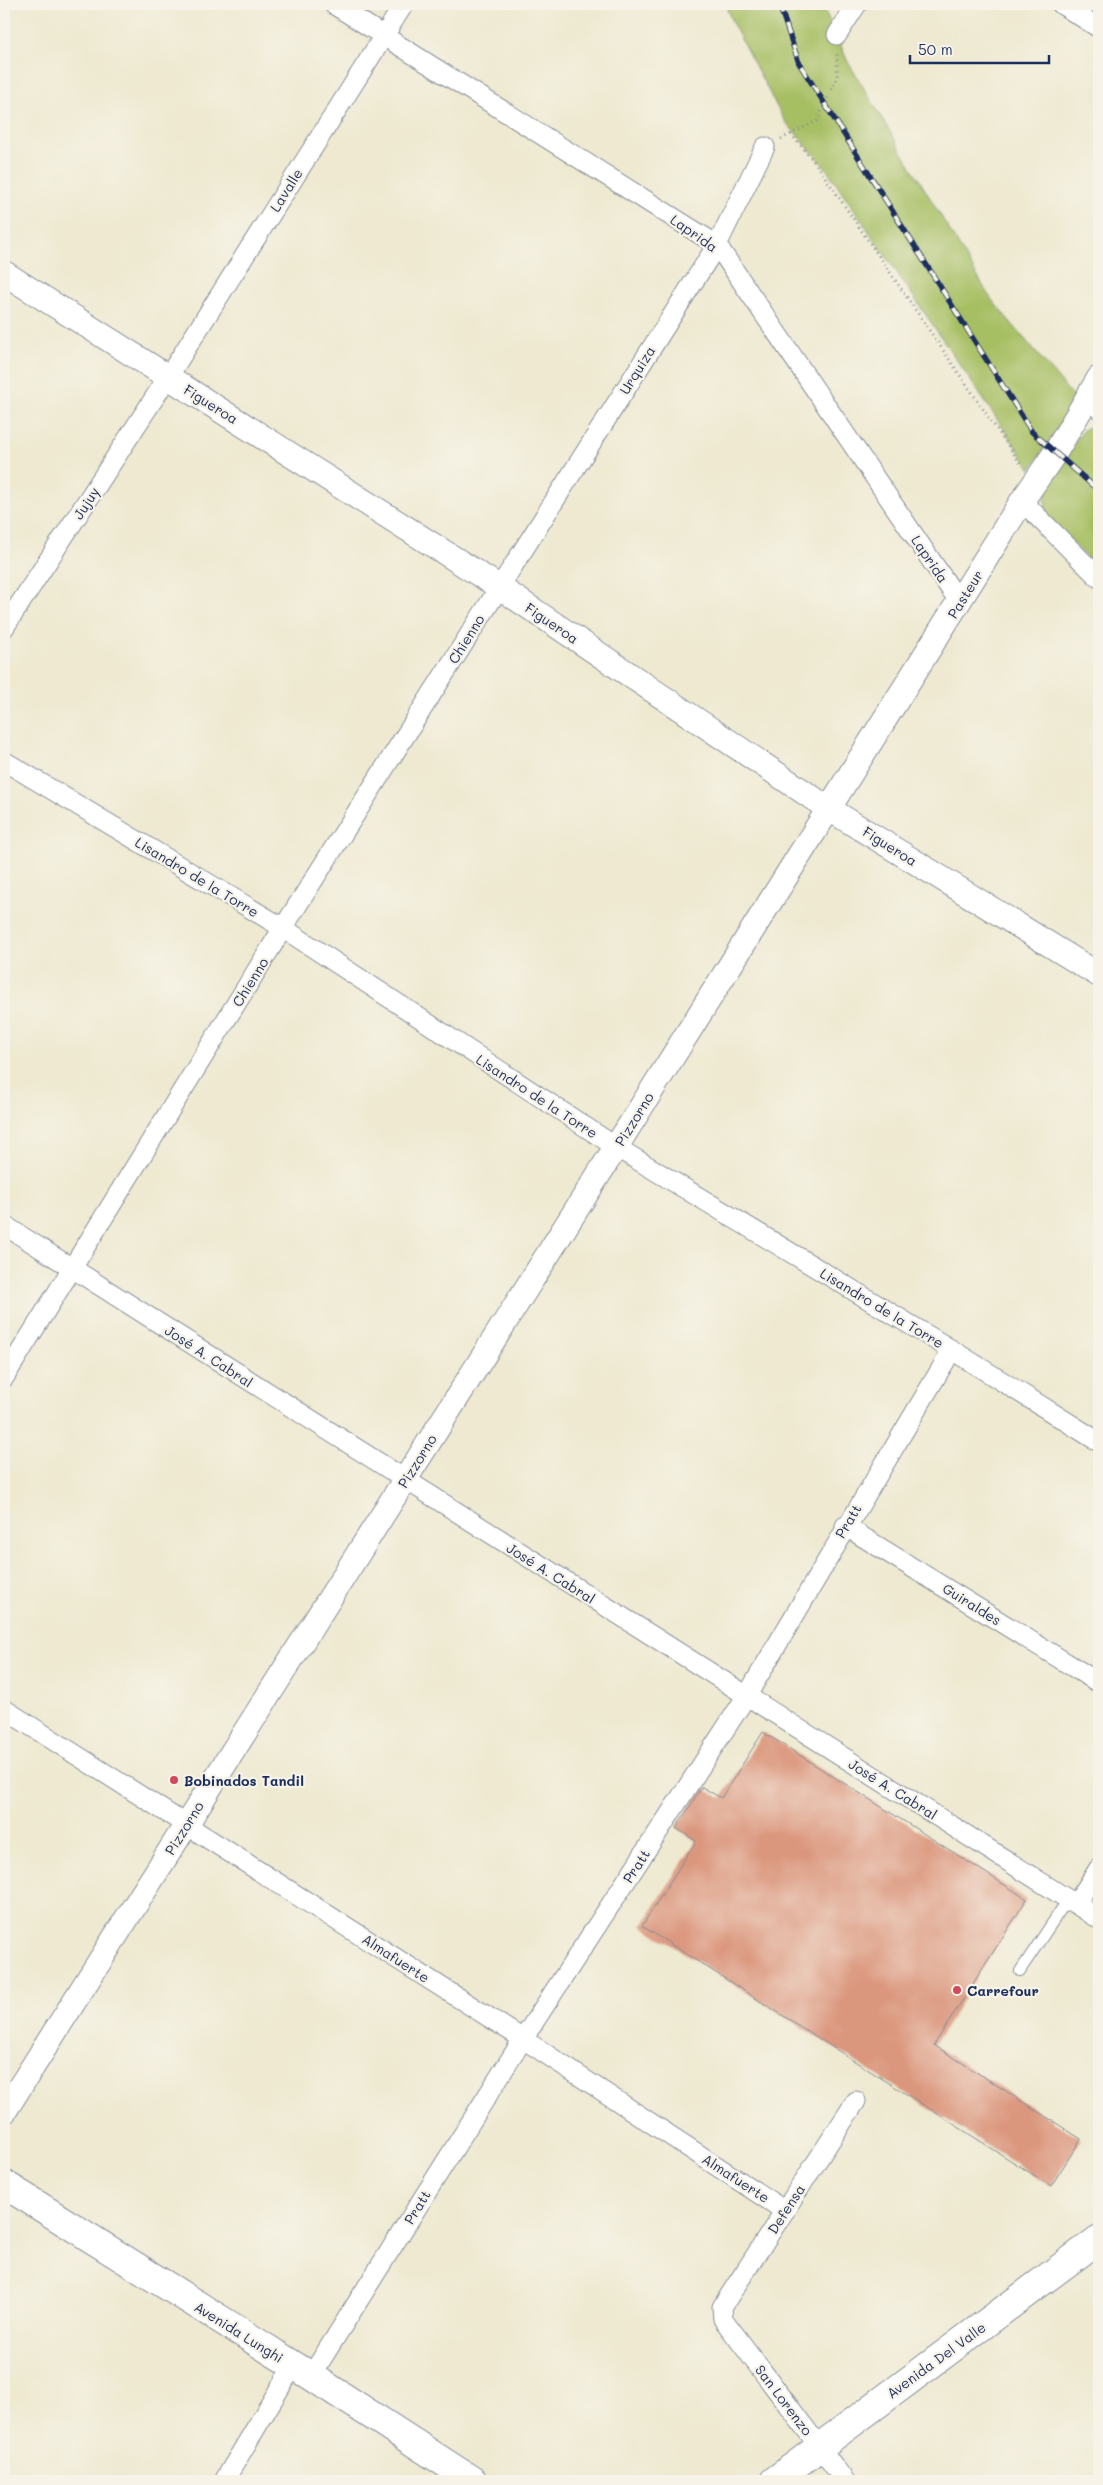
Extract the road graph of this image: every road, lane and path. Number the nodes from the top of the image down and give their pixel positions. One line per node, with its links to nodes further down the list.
1 (333, 4): 6 (street, Laprida)
2 (404, 4): 6 (street, Lavalle)
3 (857, 4): 7 (street)
4 (1061, 4): 5 (street)
5 (1099, 28)
6 (384, 36): 10 (street, Laprida); 12 (street, Lavalle)
7 (837, 36): 8 (path)
8 (791, 134): 9 (path); 14 (path)
9 (765, 148): 10 (street, Urquiza)
10 (717, 246): 16 (street, Urquiza); 17 (street, Laprida)
11 (4, 273): 12 (street, Figueroa)
12 (168, 377): 16 (street, Figueroa); 18 (street, Jujuy)
13 (1095, 395): 14 (street, Pasteur)
14 (1028, 492): 15 (street); 17 (street, Pasteur)
15 (1099, 578)
16 (499, 587): 20 (street, Figueroa); 21 (street, Chienno)
17 (960, 603): 20 (street, Pasteur)
18 (4, 628)
19 (4, 761): 21 (street, Lisandro de la Torre)
20 (830, 809): 22 (street, Figueroa); 23 (street, Pizzorno)
21 (283, 928): 23 (street, Lisandro de la Torre); 25 (street, Chienno)
22 (1099, 975)
23 (616, 1147): 26 (street, Lisandro de la Torre); 29 (street, Pizzorno)
24 (4, 1225): 25 (street, José A. Cabral)
25 (72, 1268): 27 (street, Chienno); 29 (street, José A. Cabral)
26 (952, 1350): 28 (street, Lisandro de la Torre); 30 (street, Pratt)
27 (4, 1378)
28 (1099, 1442)
29 (404, 1480): 32 (street, José A. Cabral); 34 (street, Pizzorno)
30 (845, 1526): 31 (street, Guiraldes); 32 (street, Pratt)
31 (1099, 1683)
32 (746, 1697): 36 (street, José A. Cabral); 39 (street, Pratt)
33 (4, 1709): 34 (street, Almafuerte)
34 (186, 1824): 39 (street, Almafuerte); 41 (street, Pizzorno)
35 (1099, 1868): 36 (street)
36 (1076, 1904): 37 (street, José A. Cabral); 38 (lane)
37 (1099, 1919)
38 (1020, 1971)
39 (523, 2039): 43 (street, Almafuerte); 46 (street, Pratt)
40 (856, 2101): 43 (street, Defensa)
41 (4, 2112)
42 (4, 2184): 46 (main road, Avenida Lunghi)
43 (785, 2211): 45 (street, Defensa)
44 (1099, 2239): 47 (main road, Avenida Del Valle)
45 (723, 2319): 47 (street, San Lorenzo)
46 (302, 2371): 48 (street, Pratt); 49 (main road, Avenida Lunghi)
47 (819, 2446): 50 (main road, Avenida Del Valle); 51 (street, San Lorenzo)
48 (224, 2481)
49 (473, 2481)
50 (774, 2481)
51 (845, 2481)

